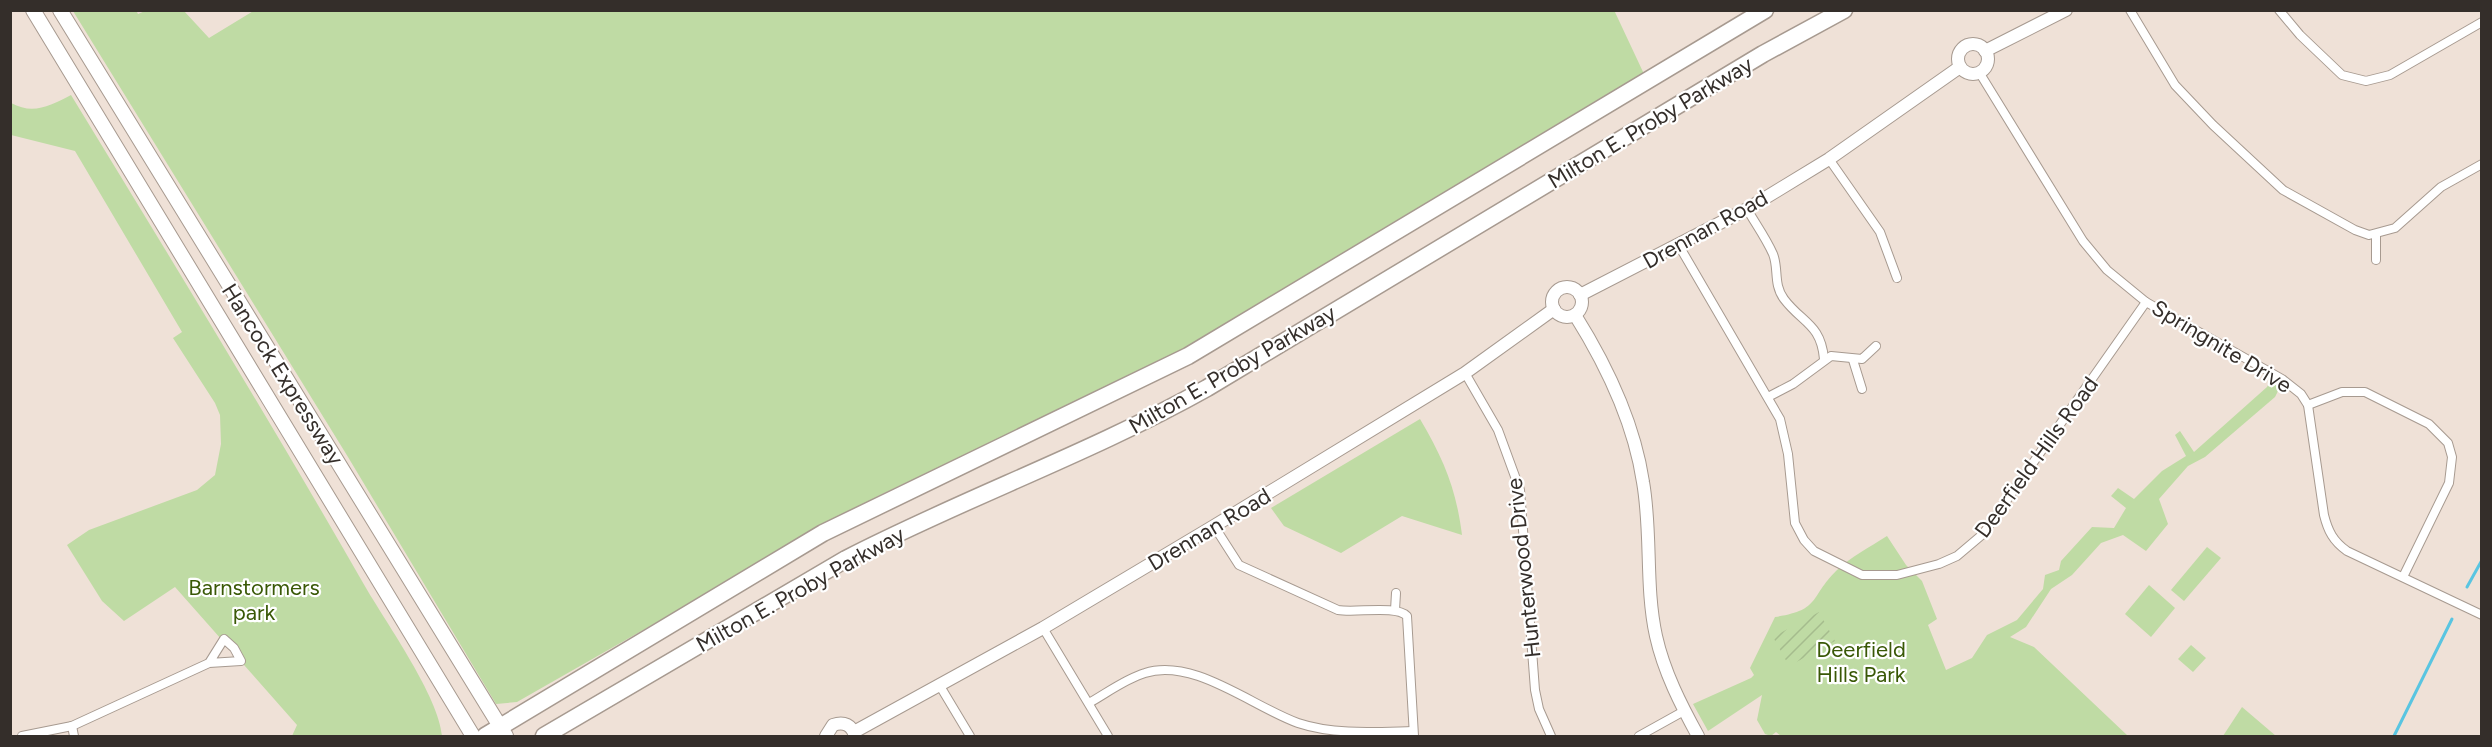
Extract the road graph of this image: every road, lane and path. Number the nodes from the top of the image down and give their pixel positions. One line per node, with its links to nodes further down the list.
1 (33, 10): 47 (main road, Hancock Expressway)
2 (60, 10): 41 (main road, Hancock Expressway)
3 (1765, 10): 41 (highway, Milton E. Proby Parkway)
4 (1844, 10): 49 (highway, Milton E. Proby Parkway)
5 (2066, 10): 9 (street)
6 (2130, 10): 15 (street)
7 (2279, 10): 8 (street)
8 (2481, 22)
9 (1985, 51): 10 (street); 11 (street)
10 (1960, 67): 11 (street); 12 (street, Drennan Road)
11 (1979, 72): 20 (street, Springnite Drive)
12 (1829, 159): 14 (street, Drennan Road); 18 (street)
13 (2481, 164): 15 (street)
14 (1747, 208): 16 (street, Drennan Road); 24 (street)
15 (2376, 234): 17 (street)
16 (1678, 244): 19 (street, Drennan Road); 28 (street, Deerfield Hills Road)
17 (2376, 260)
18 (1897, 278)
19 (1580, 296): 21 (street); 22 (street)
20 (2146, 302): 28 (street, Deerfield Hills Road); 29 (street, Springnite Drive)
21 (1554, 309): 22 (street); 26 (street, Drennan Road)
22 (1575, 315): 39 (street)
23 (1876, 346): 25 (street)
24 (1824, 359): 25 (street); 28 (street)
25 (1853, 360): 27 (street)
26 (1465, 374): 30 (street, Drennan Road); 53 (street, Hunterwood Drive)
27 (1862, 388)
28 (1768, 398)
29 (2308, 405): 31 (street, Springnite Drive); 31 (street)
30 (1214, 526): 33 (street); 35 (street, Drennan Road)
31 (2403, 577): 34 (street, Springnite Drive)
32 (1396, 593): 33 (street)
33 (1395, 610): 44 (street)
34 (2481, 615)
35 (1043, 628): 37 (street, Drennan Road); 38 (street)
36 (209, 663): 40 (street)
37 (940, 686): 43 (street, Drennan Road); 51 (street)
38 (1089, 703): 42 (street); 52 (street)
39 (1684, 711): 54 (street); 55 (street)
40 (72, 726): 45 (street); 46 (street)
41 (503, 732): 48 (highway, Milton E. Proby Parkway)
42 (1330, 733): 44 (street)
43 (855, 734): 50 (street)
44 (1413, 734)
45 (22, 736)
46 (74, 736)
47 (473, 736)
48 (485, 736)
49 (544, 736)
50 (826, 736)
51 (970, 736)
52 (1108, 736)
53 (1551, 736)
54 (1638, 736)
55 (1698, 736)

